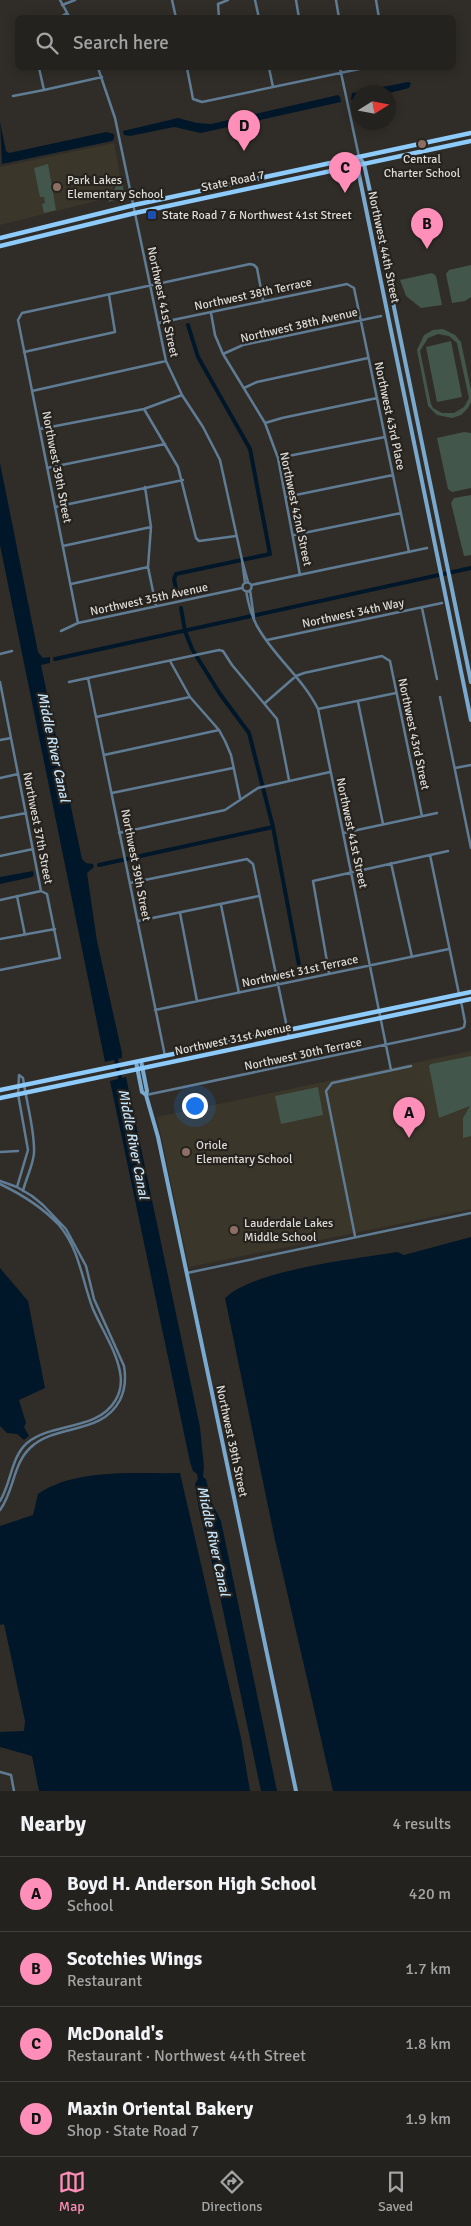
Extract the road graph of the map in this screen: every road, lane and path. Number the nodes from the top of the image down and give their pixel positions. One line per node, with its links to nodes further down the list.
1 (60, 0): 9 (street)
2 (75, 0): 9 (street)
3 (172, 0): 12 (street)
4 (228, 0): 13 (street)
5 (255, 0): 14 (street)
6 (296, 0): 15 (street)
7 (336, 0): 16 (street)
8 (376, 0): 17 (street)
9 (62, 6): 10 (street)
10 (67, 13): 11 (street)
11 (64, 15)
12 (175, 15)
13 (219, 15)
14 (258, 15)
15 (299, 15)
16 (338, 15)
17 (378, 15)
18 (39, 70): 26 (street)
19 (99, 70): 24 (street, Northwest 41st Street)
20 (187, 70): 25 (street)
21 (269, 70): 25 (street)
22 (352, 70): 23 (street)
23 (340, 72): 25 (street); 30 (street)
24 (102, 77): 26 (street); 37 (street, Northwest 41st Street)
25 (273, 87)
26 (44, 90): 27 (street)
27 (13, 96)
28 (471, 133): 30 (main road, State Road 7)
29 (471, 140): 31 (main road, State Road 7)
30 (359, 157): 31 (street, Northwest 44th Street); 32 (street); 33 (main road, State Road 7)
31 (364, 164): 32 (main road, State Road 7); 84 (street, Northwest 44th Street)
32 (356, 165): 35 (main road, State Road 7); 86 (street, Northwest 44th Street)
33 (278, 174): 34 (main road, State Road 7); 35 (main road)
34 (246, 181): 36 (main road); 37 (main road, State Road 7)
35 (250, 188): 36 (main road, State Road 7)
36 (226, 193): 38 (main road, State Road 7)
37 (134, 205): 38 (street, Northwest 41st Street); 39 (main road, State Road 7)
38 (135, 212): 41 (main road, State Road 7); 43 (street, Northwest 41st Street)
39 (39, 228): 40 (main road, State Road 7); 41 (main road)
40 (0, 238)
41 (30, 239): 42 (main road, State Road 7)
42 (0, 246)
43 (151, 285): 45 (street); 46 (street); 50 (street, Northwest 41st Street)
44 (351, 285): 46 (street, Northwest 38th Terrace); 49 (street, Northwest 43rd Place)
45 (109, 295): 51 (street, Northwest 39th Street); 51 (street)
46 (263, 300): 47 (street, Northwest 38th Terrace)
47 (211, 313): 50 (street, Northwest 38th Terrace); 52 (street, Northwest 42nd Street)
48 (381, 316): 49 (street, Northwest 38th Avenue)
49 (361, 320): 52 (street, Northwest 38th Avenue); 53 (street, Northwest 43rd Place)
50 (158, 323): 54 (street, Northwest 41st Street)
51 (24, 352): 56 (street, Northwest 39th Street)
52 (222, 354): 55 (street, Northwest 42nd Street)
53 (369, 358): 55 (street); 58 (street, Northwest 43rd Place)
54 (166, 360): 56 (street); 57 (street, Northwest 41st Street)
55 (244, 388): 60 (street, Northwest 42nd Street)
56 (32, 391): 61 (street, Northwest 39th Street)
57 (182, 395): 59 (street); 74 (street, Northwest 41st Street)
58 (377, 398): 60 (street); 62 (street, Northwest 43rd Place)
59 (144, 409): 61 (street); 63 (street)
60 (265, 424): 64 (street, Northwest 42nd Street)
61 (40, 429): 65 (street, Northwest 39th Street)
62 (385, 437): 64 (street); 66 (street, Northwest 43rd Place)
63 (164, 444): 65 (street); 67 (street)
64 (278, 458): 69 (street, Northwest 42nd Street)
65 (47, 468): 70 (street, Northwest 39th Street)
66 (393, 475): 69 (street); 71 (street, Northwest 43rd Place)
67 (183, 480): 68 (street); 74 (street)
68 (145, 488): 70 (street); 72 (street)
69 (286, 497): 73 (street, Northwest 42nd Street)
70 (55, 508): 75 (street, Northwest 39th Street)
71 (401, 512): 73 (street); 77 (street, Northwest 43rd Place)
72 (151, 527): 75 (street); 78 (street)
73 (294, 535): 79 (street, Northwest 42nd Street)
74 (236, 536): 81 (street, Northwest 41st Street)
75 (63, 546): 80 (street, Northwest 39th Street)
76 (428, 548): 77 (street)
77 (409, 552): 79 (street)
78 (148, 567): 80 (street); 87 (street)
79 (300, 575): 81 (street)
80 (71, 584): 89 (street, Northwest 39th Street)
81 (248, 584): 82 (street); 83 (street, Northwest 41st Street)
82 (242, 588): 83 (street); 87 (street, Northwest 35th Avenue)
83 (248, 591): 91 (street, Northwest 41st Street)
84 (455, 602): 86 (street); 100 (street, Northwest 44th Street)
85 (442, 603): 88 (street, Northwest 34th Way)
86 (447, 604): 108 (street, Northwest 44th Street)
87 (156, 606): 89 (street, Northwest 35th Avenue)
88 (422, 608): 91 (street, Northwest 34th Way); 97 (street)
89 (78, 623): 90 (street, Northwest 35th Avenue)
90 (61, 631)
91 (267, 640): 95 (street, Northwest 41st Street)
92 (12, 651): 93 (street)
93 (0, 654)
94 (170, 661): 96 (street); 102 (street); 105 (street)
95 (296, 676): 101 (street, Northwest 43rd Street); 105 (street); 106 (street, Northwest 41st Street)
96 (88, 678): 99 (street); 107 (street, Northwest 39th Street)
97 (437, 679)
98 (0, 682): 110 (street, Northwest 37th Street)
99 (69, 682)
100 (471, 682)
101 (396, 693): 104 (street); 124 (street, Northwest 43rd Street)
102 (190, 697): 107 (street); 109 (street)
103 (440, 698): 115 (street)
104 (358, 702): 106 (street); 126 (street)
105 (265, 703): 119 (street)
106 (318, 709): 116 (street, Northwest 41st Street)
107 (96, 717): 112 (street, Northwest 39th Street)
108 (471, 720)
109 (219, 730): 112 (street); 114 (street)
110 (11, 738): 111 (street); 117 (street, Northwest 37th Street)
111 (0, 740)
112 (104, 756): 120 (street, Northwest 39th Street)
113 (471, 765): 115 (street)
114 (234, 768): 120 (street); 121 (street)
115 (454, 768): 129 (street)
116 (330, 772): 119 (street); 128 (street, Northwest 41st Street)
117 (18, 774): 118 (street); 122 (street, Northwest 37th Street)
118 (0, 778)
119 (289, 780): 121 (street)
120 (112, 793): 127 (street, Northwest 39th Street)
121 (240, 798): 127 (street)
122 (26, 812): 125 (street); 130 (street, Northwest 37th Street)
123 (437, 813): 124 (street)
124 (422, 816): 126 (street)
125 (0, 818)
126 (383, 824): 128 (street)
127 (119, 833): 136 (street, Northwest 39th Street)
128 (343, 833): 135 (street, Northwest 41st Street)
129 (471, 848)
130 (33, 849): 133 (street); 137 (street, Northwest 37th Street)
131 (448, 850): 132 (street)
132 (430, 854): 134 (street); 147 (street)
133 (0, 856)
134 (391, 863): 135 (street); 148 (street)
135 (351, 871): 149 (street, Northwest 41st Street); 151 (street)
136 (130, 883): 139 (street); 143 (street, Northwest 39th Street)
137 (42, 891): 138 (street); 144 (street, Northwest 37th Street)
138 (17, 896): 140 (street); 145 (street)
139 (259, 896): 141 (street); 152 (street)
140 (0, 900)
141 (221, 905): 142 (street); 154 (street)
142 (180, 913): 143 (street); 157 (street)
143 (138, 921): 159 (street, Northwest 39th Street)
144 (55, 929): 145 (street); 150 (street, Northwest 37th Street)
145 (25, 935): 146 (street)
146 (0, 939)
147 (449, 949): 148 (street, Northwest 31st Terrace); 155 (street)
148 (412, 957): 149 (street, Northwest 31st Terrace)
149 (370, 965): 151 (street, Northwest 31st Terrace); 160 (street, Northwest 41st Street)
150 (0, 970)
151 (330, 974): 152 (street, Northwest 31st Terrace)
152 (278, 984): 154 (street, Northwest 31st Terrace); 162 (street)
153 (471, 992): 155 (main road, Northwest 31st Avenue)
154 (238, 993): 157 (street, Northwest 31st Terrace)
155 (459, 994): 160 (main road, Northwest 31st Avenue)
156 (471, 999): 158 (main road, Northwest 31st Avenue)
157 (197, 1001): 159 (street, Northwest 31st Terrace)
158 (461, 1001): 161 (main road, Northwest 31st Avenue); 164 (street, Northwest 30th Terrace)
159 (155, 1010): 165 (street, Northwest 39th Street)
160 (380, 1011): 161 (street, Northwest 41st Street); 162 (main road, Northwest 31st Avenue)
161 (381, 1018): 163 (main road, Northwest 31st Avenue); 164 (street, Northwest 41st Street)
162 (288, 1030): 163 (street); 165 (main road, Northwest 31st Avenue)
163 (289, 1037): 168 (main road, Northwest 31st Avenue)
164 (387, 1045): 169 (street, Northwest 41st Street); 175 (street, Northwest 30th Terrace)
165 (165, 1056): 166 (main road, Northwest 31st Avenue)
166 (138, 1061): 168 (street, Northwest 39th Street); 170 (main road, Northwest 31st Avenue)
167 (411, 1066): 169 (street)
168 (140, 1068): 173 (main road, Northwest 31st Avenue); 175 (street, Northwest 39th Street)
169 (391, 1070): 183 (street)
170 (24, 1085): 171 (main road, Northwest 31st Avenue); 171 (street); 173 (street)
171 (18, 1087): 172 (main road, Northwest 31st Avenue); 174 (street)
172 (0, 1090)
173 (24, 1093): 174 (main road, Northwest 31st Avenue); 181 (street)
174 (18, 1094): 176 (main road, Northwest 31st Avenue); 180 (street)
175 (146, 1095): 184 (street, Northwest 39th Street)
176 (0, 1098)
177 (18, 1151): 178 (street)
178 (0, 1152)
179 (0, 1182): 180 (street); 185 (street)
180 (17, 1187): 181 (street)
181 (23, 1191): 186 (street)
182 (471, 1213): 183 (street)
183 (355, 1236): 184 (street)
184 (187, 1273): 189 (street, Northwest 39th Street)
185 (0, 1501)
186 (0, 1510)
187 (0, 1772): 188 (street)
188 (14, 1791)
189 (296, 1791)

